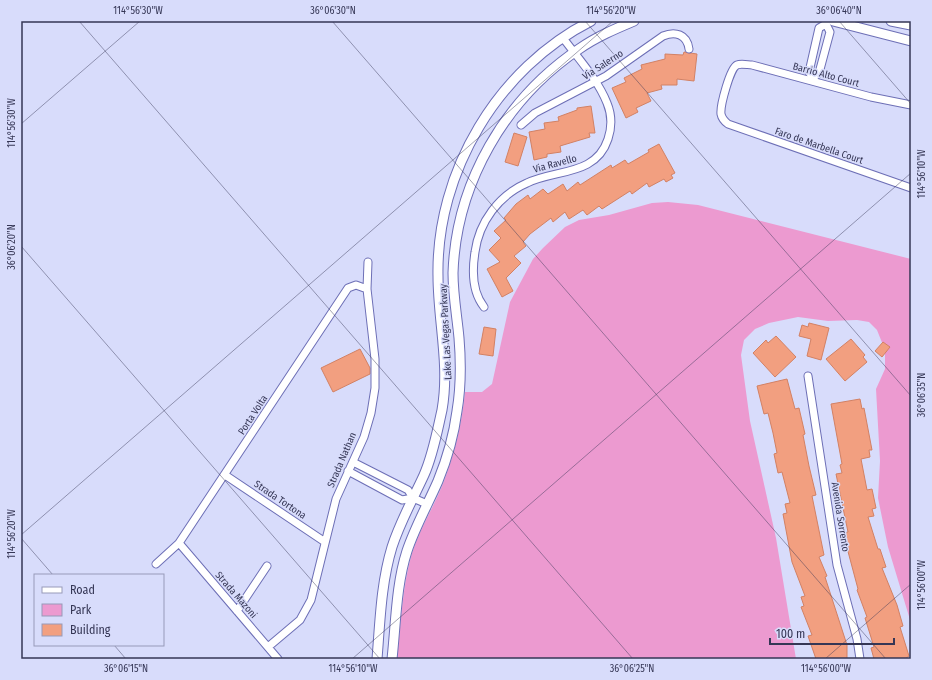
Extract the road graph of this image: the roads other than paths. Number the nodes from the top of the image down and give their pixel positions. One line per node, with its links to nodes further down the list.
1 (591, 21): 6 (street, Lake Las Vegas Parkway)
2 (634, 21): 9 (street, Lake Las Vegas Parkway)
3 (891, 21): 5 (street)
4 (828, 22): 7 (street); 10 (street); 10 (street)
5 (911, 26)
6 (563, 38): 9 (street, Via Ravello); 23 (street, Lake Las Vegas Parkway)
7 (911, 41)
8 (689, 49): 11 (street, Via Salerno)
9 (574, 52): 11 (street, Via Ravello); 24 (street, Lake Las Vegas Parkway)
10 (812, 79): 12 (street, Barrio Alto Court); 13 (street, Barrio Alto Court)
11 (595, 82): 14 (street, Via Salerno); 18 (street, Via Ravello)
12 (911, 105)
13 (723, 119): 15 (street, Faro de Marbella Court)
14 (521, 125)
15 (911, 188)
16 (368, 262): 17 (street, Strada Nathan)
17 (367, 289): 20 (street, Strada Nathan); 22 (street, Porta Volta)
18 (484, 307)
19 (808, 376): 34 (street, Avenida Sorrento)
20 (353, 462): 21 (street, Strada Nathan); 23 (street)
21 (348, 472): 23 (street); 25 (street, Strada Nathan)
22 (225, 475): 25 (street, Strada Tortona); 26 (street, Porta Volta)
23 (413, 498): 24 (street); 32 (street, Lake Las Vegas Parkway)
24 (427, 504): 33 (street, Lake Las Vegas Parkway)
25 (325, 542): 30 (street, Strada Nathan)
26 (179, 543): 27 (street, Porta Volta); 29 (street, Strada Mazoni)
27 (156, 564)
28 (267, 566): 29 (street)
29 (237, 611): 30 (street, Strada Mazoni)
30 (268, 648): 31 (street, Strada Mazoni)
31 (278, 659)
32 (377, 659)
33 (392, 659)
34 (860, 659)

